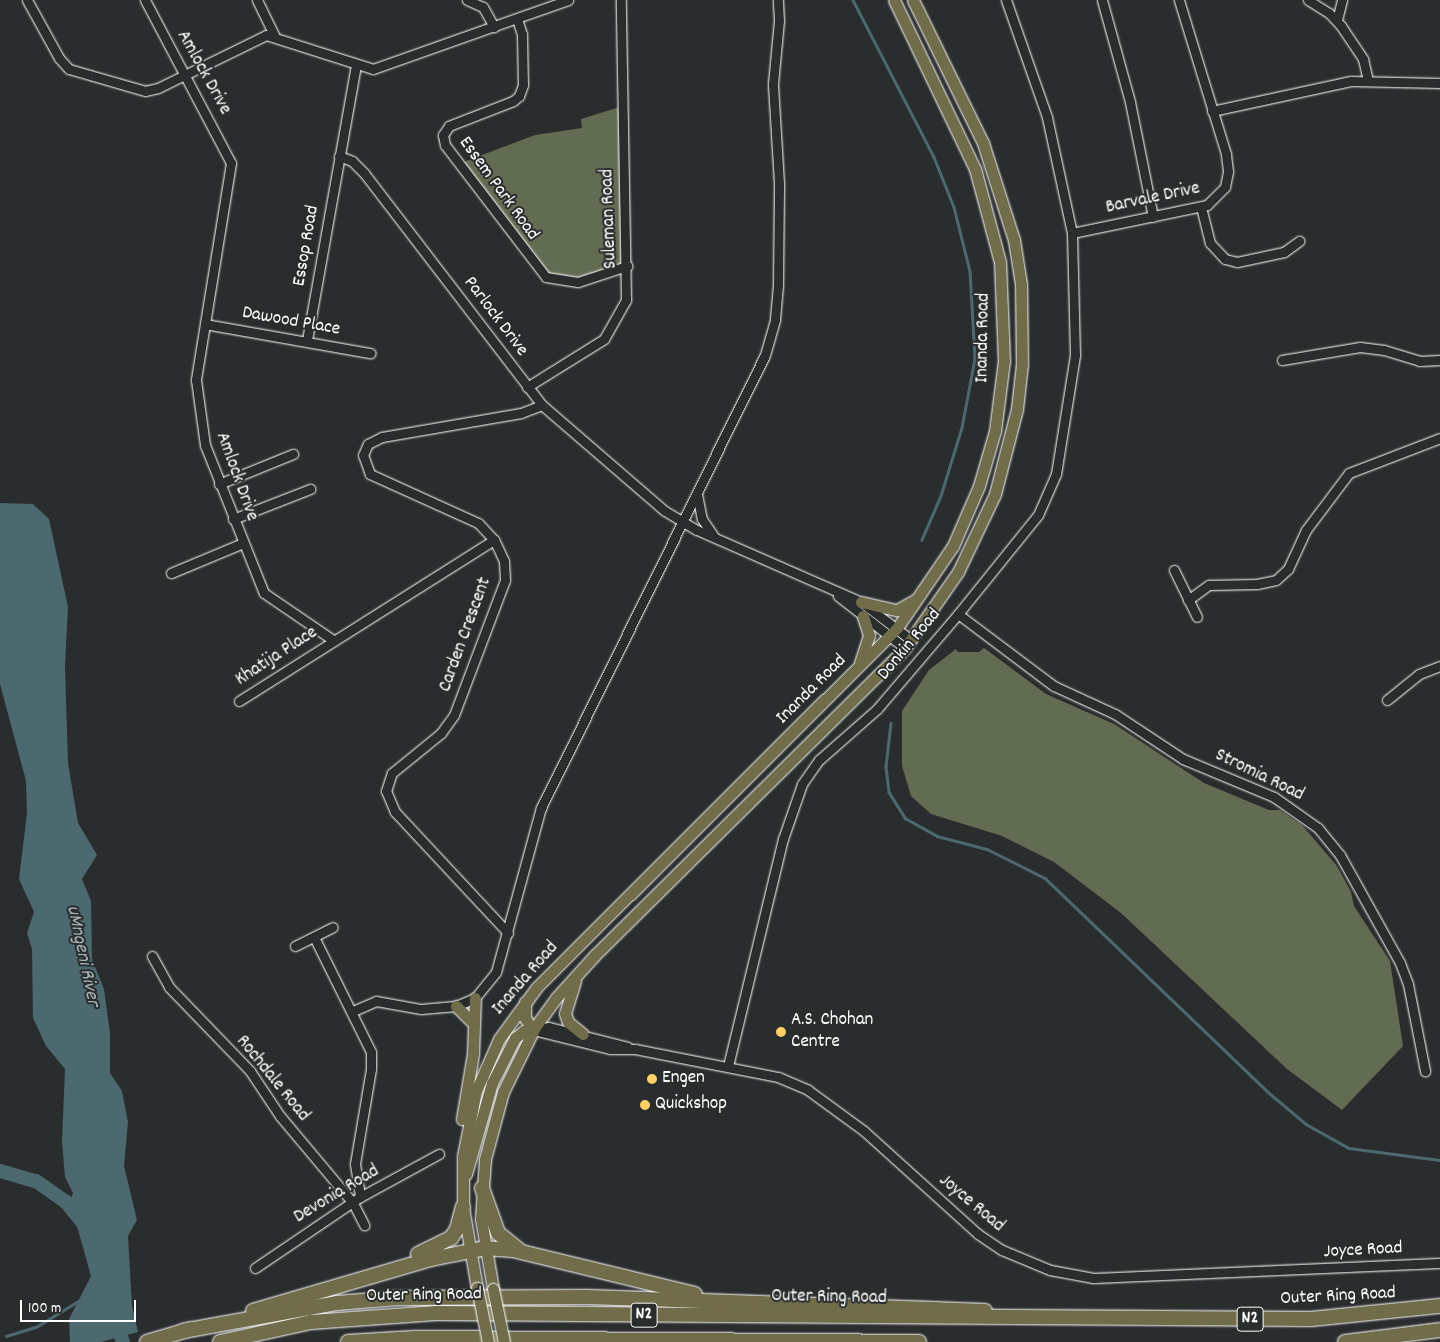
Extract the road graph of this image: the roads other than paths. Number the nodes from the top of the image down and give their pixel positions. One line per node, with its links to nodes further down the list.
1 (27, 0): 20 (street)
2 (145, 0): 20 (street, Amlock Drive)
3 (257, 0): 18 (street)
4 (467, 0): 17 (street)
5 (568, 0): 15 (street)
6 (621, 0): 29 (street, Suleman Road)
7 (778, 0): 41 (street)
8 (894, 0): 50 (main road, Inanda Road)
9 (913, 0): 58 (main road, Inanda Road)
10 (1006, 0): 27 (street)
11 (1102, 0): 26 (street)
12 (1179, 0): 23 (street, Barvale Drive)
13 (1308, 0): 16 (street)
14 (1342, 0): 16 (street)
15 (517, 19): 17 (street); 29 (street, Essem Park Road)
16 (1337, 20): 21 (street)
17 (494, 27): 19 (street)
18 (274, 35): 19 (street); 20 (street)
19 (356, 65): 24 (street)
20 (186, 75): 30 (street, Amlock Drive)
21 (1368, 80): 22 (street); 23 (street)
22 (1440, 83)
23 (1212, 111): 25 (street, Barvale Drive)
24 (339, 156): 31 (street, Essop Road); 35 (street, Parlock Drive)
25 (1201, 207): 26 (street, Barvale Drive); 28 (street)
26 (1153, 217): 27 (street, Barvale Drive)
27 (1072, 233): 53 (street, Donkin Road)
28 (1299, 242)
29 (627, 266): 35 (street, Suleman Road)
30 (206, 324): 31 (street, Dawood Place); 39 (street, Amlock Drive)
31 (307, 340): 32 (street, Dawood Place)
32 (370, 352)
33 (1282, 360): 34 (street)
34 (1440, 360)
35 (527, 387): 36 (street, Parlock Drive)
36 (542, 405): 43 (street, Parlock Drive); 45 (street, Carden Crescent)
37 (1440, 438): 51 (street)
38 (293, 454): 39 (street)
39 (219, 484): 42 (street, Amlock Drive)
40 (310, 490): 42 (street)
41 (697, 494): 43 (street); 44 (street)
42 (234, 519): 46 (street, Amlock Drive)
43 (683, 523): 44 (street, Parlock Drive); 64 (street)
44 (714, 537): 49 (street, Parlock Drive)
45 (494, 540): 57 (street); 64 (street, Carden Crescent)
46 (243, 543): 48 (street); 57 (street, Amlock Drive)
47 (1174, 570): 51 (street)
48 (171, 572)
49 (830, 590): 52 (street, Parlock Drive); 54 (street, Parlock Drive)
50 (922, 596): 52 (main road); 56 (main road, Inanda Road)
51 (1188, 600): 55 (street)
52 (861, 602): 56 (street, Parlock Drive)
53 (958, 614): 77 (street, Donkin Road); 78 (street, Stromia Road)
54 (862, 616): 56 (street, Parlock Drive); 60 (main road)
55 (1197, 617)
56 (893, 632): 58 (street, Parlock Drive); 60 (main road, Inanda Road)
57 (333, 640): 62 (street, Khatija Place)
58 (908, 644): 68 (main road, Inanda Road)
59 (1440, 666): 61 (street)
60 (856, 671): 70 (main road, Inanda Road)
61 (1387, 700)
62 (239, 701)
63 (333, 927): 65 (street)
64 (508, 933): 69 (street)
65 (314, 937): 66 (street); 72 (street)
66 (295, 946)
67 (152, 956): 82 (street, Rochdale Road)
68 (578, 973): 74 (main road, Inanda Road); 75 (main road)
69 (475, 998): 71 (street); 73 (main road)
70 (526, 1001): 74 (main road); 80 (main road, Inanda Road)
71 (456, 1006): 72 (street); 73 (main road)
72 (353, 1011): 82 (street)
73 (473, 1023): 80 (main road)
74 (533, 1030): 75 (street, Joyce Road); 76 (street, Joyce Road); 80 (main road); 81 (main road, Inanda Road)
75 (583, 1034): 76 (street, Joyce Road)
76 (635, 1050): 77 (street, Joyce Road)
77 (728, 1066): 88 (street, Joyce Road)
78 (1425, 1070)
79 (439, 1154): 82 (street, Devonia Road)
80 (462, 1183): 83 (main road, Inanda Road)
81 (482, 1188): 85 (main road, Inanda Road); 87 (highway)
82 (356, 1200): 84 (street, Rochdale Road); 89 (street, Devonia Road)
83 (463, 1207): 86 (main road, Inanda Road); 90 (highway)
84 (364, 1225)
85 (485, 1248): 86 (highway); 87 (highway); 100 (main road, Inanda Road, bridge)
86 (469, 1250): 90 (highway); 99 (main road, Inanda Road, bridge)
87 (528, 1254): 91 (highway)
88 (1440, 1263)
89 (255, 1268)
90 (354, 1279): 94 (highway)
91 (732, 1301): 93 (highway); 94 (highway)
92 (1440, 1306): 93 (highway, Outer Ring Road / N2)
93 (1059, 1317): 96 (highway, Outer Ring Road / N2)
94 (226, 1321): 97 (highway)
95 (1440, 1330): 102 (highway)
96 (226, 1340)
97 (147, 1342)
98 (348, 1342): 101 (highway, N2)
99 (488, 1342)
100 (504, 1342)
101 (919, 1342)
102 (1345, 1342)

